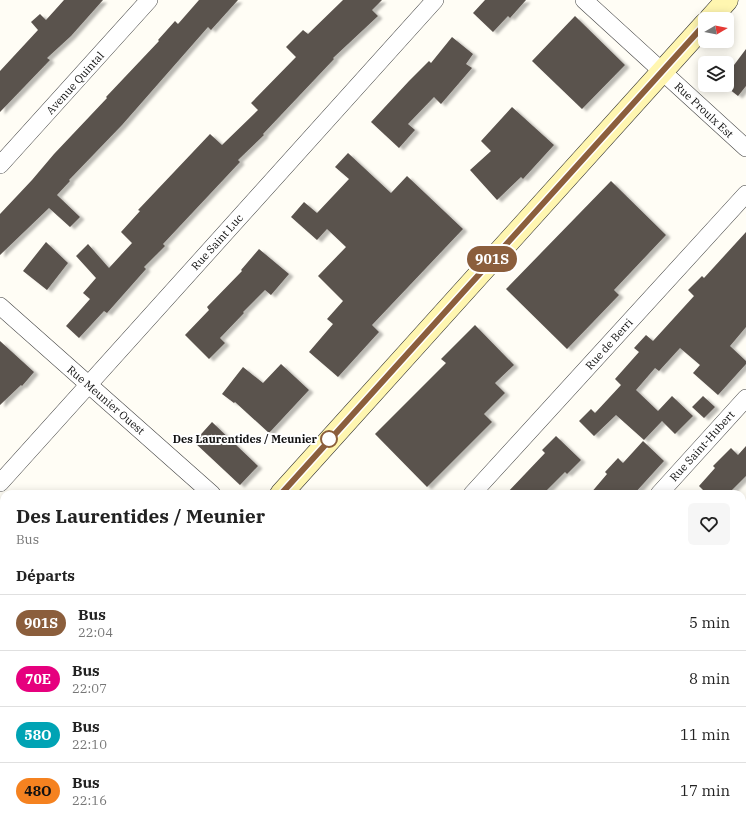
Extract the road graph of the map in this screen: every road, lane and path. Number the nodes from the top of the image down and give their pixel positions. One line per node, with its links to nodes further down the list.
1 (149, 0): 9 (street, Avenue Quintal)
2 (435, 0): 12 (street, Rue Saint Luc)
3 (584, 0): 7 (street, Rue Proulx Est)
4 (727, 0): 5 (main road)
5 (716, 12)
6 (698, 31): 7 (main road)
7 (662, 70): 8 (street, Rue Proulx Est); 16 (main road)
8 (746, 148)
9 (0, 165)
10 (746, 194): 17 (street, Rue de Berri)
11 (0, 306): 12 (street, Rue Meunier Ouest)
12 (89, 385): 14 (street, Rue Saint Luc); 15 (street, Rue Meunier Ouest)
13 (746, 398): 18 (street, Rue Saint-Hubert)
14 (0, 483)
15 (207, 490)
16 (285, 490)
17 (476, 490)
18 (663, 490)

